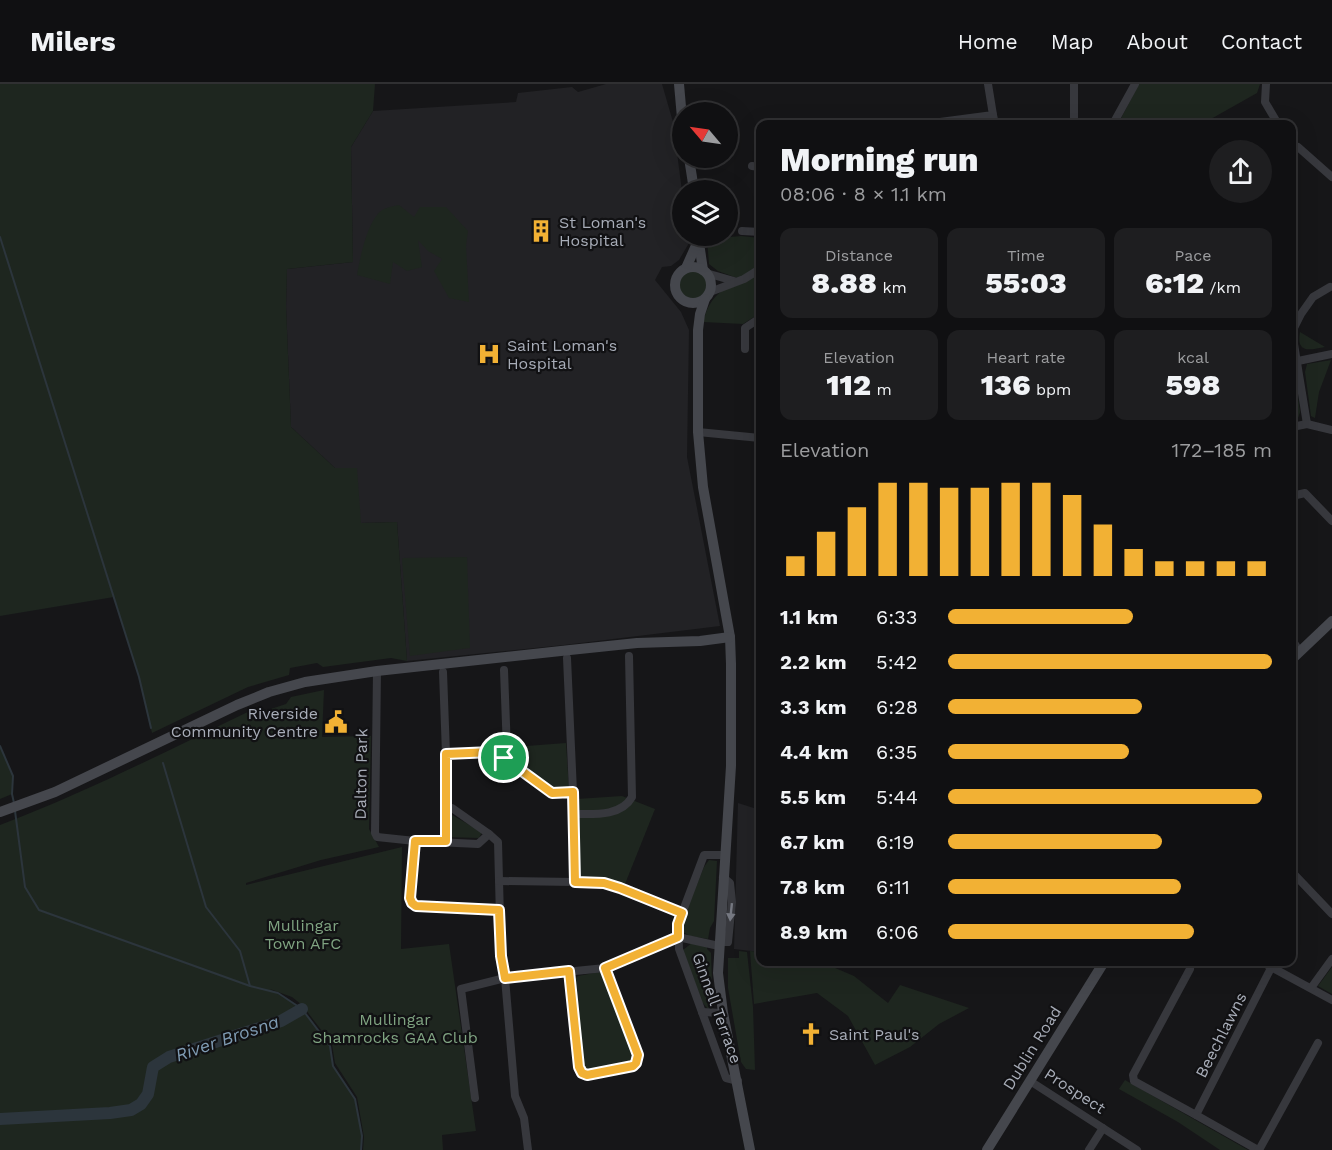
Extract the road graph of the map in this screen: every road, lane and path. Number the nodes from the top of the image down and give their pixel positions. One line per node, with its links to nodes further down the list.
1 (679, 84): 6 (street)
2 (988, 84): 7 (street)
3 (1074, 84): 8 (street)
4 (1135, 84): 9 (street)
5 (1266, 84): 10 (street)
6 (681, 102)
7 (994, 120)
8 (1074, 120)
9 (1115, 120)
10 (1276, 120)
11 (1298, 147): 12 (street)
12 (1332, 177)
13 (742, 231): 14 (street)
14 (756, 232)
15 (695, 246): 17 (street)
16 (700, 246): 18 (street)
17 (686, 268): 18 (street); 23 (street)
18 (705, 271): 20 (street); 22 (street)
19 (756, 272): 20 (street)
20 (734, 281): 22 (street)
21 (1330, 287): 25 (street)
22 (708, 295): 23 (street); 26 (street)
23 (686, 303): 26 (street)
24 (756, 321): 27 (street)
25 (1296, 323)
26 (698, 330): 34 (street)
27 (745, 349)
28 (1296, 352): 30 (street)
29 (1332, 354): 30 (street)
30 (1298, 362): 31 (street)
31 (1307, 424): 32 (street); 33 (street)
32 (1296, 426)
33 (1332, 430)
34 (698, 432): 35 (street); 39 (street)
35 (756, 438)
36 (1296, 495): 37 (street)
37 (1332, 521)
38 (1332, 621): 41 (street)
39 (730, 637): 46 (street); 57 (street)
40 (1296, 646): 41 (street)
41 (1299, 650): 42 (street)
42 (1296, 654)
43 (629, 657): 53 (street)
44 (567, 658): 50 (street)
45 (504, 670): 49 (street)
46 (378, 671): 52 (street); 55 (street, Dalton Park)
47 (443, 672): 48 (street)
48 (446, 754): 49 (street); 51 (street)
49 (504, 758): 50 (street)
50 (573, 792): 53 (street)
51 (446, 806): 54 (street); 56 (street)
52 (0, 812)
53 (574, 814): 60 (street)
54 (489, 834): 56 (street, Dalton Park); 59 (street)
55 (415, 841): 56 (street, Dalton Park); 61 (street)
56 (446, 841)
57 (725, 855): 62 (street); 65 (street)
58 (1296, 877): 63 (street)
59 (499, 882): 60 (street); 61 (street)
60 (575, 882): 62 (street)
61 (499, 910): 73 (street)
62 (682, 913): 64 (street)
63 (1332, 914)
64 (678, 937): 65 (street, Ginnell Terrace); 69 (street, Ginnell Terrace); 76 (street, Ginnell Terrace)
65 (719, 944): 77 (street)
66 (1332, 959): 74 (street)
67 (1101, 966): 79 (street, Dublin Road)
68 (1268, 966): 70 (street)
69 (605, 968): 72 (street, Ginnell Terrace); 72 (street)
70 (1271, 968): 74 (street); 82 (street, Beechlawns)
71 (1190, 969): 82 (street)
72 (569, 971): 73 (street, Ginnell Terrace)
73 (505, 978): 81 (street, Ginnell Terrace); 84 (street)
74 (1311, 988): 75 (street)
75 (1332, 1000)
76 (702, 1012): 77 (street); 80 (street, Ginnell Terrace)
77 (723, 1013): 80 (street)
78 (1318, 1043): 89 (street)
79 (1030, 1080): 83 (street, Prospect); 86 (street, Dublin Road)
80 (738, 1081): 85 (street)
81 (475, 1098)
82 (1196, 1115): 89 (street)
83 (1103, 1128): 87 (street, Prospect); 88 (street, Prospect)
84 (528, 1150)
85 (750, 1150)
86 (987, 1150)
87 (1089, 1150)
88 (1137, 1150)
89 (1258, 1150)

